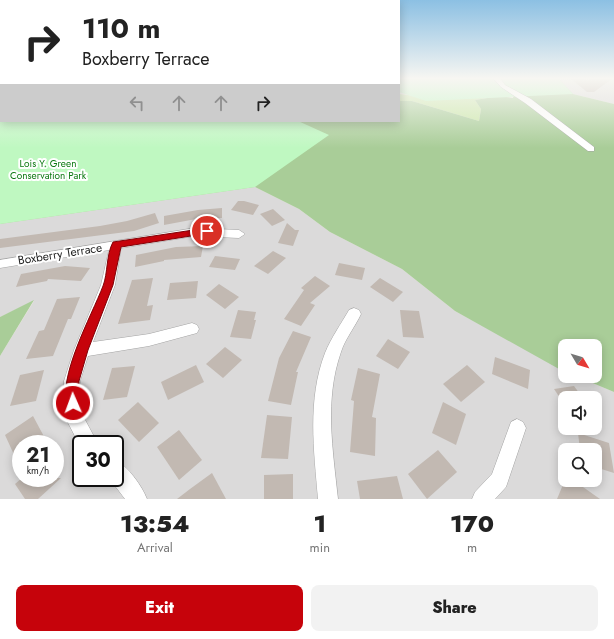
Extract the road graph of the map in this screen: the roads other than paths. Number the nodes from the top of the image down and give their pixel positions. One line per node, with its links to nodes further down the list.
1 (530, 101): 2 (street)
2 (591, 149)
3 (239, 234): 4 (street, Boxberry Terrace)
4 (116, 244): 5 (street, Boxberry Terrace); 8 (street)
5 (0, 264)
6 (354, 314): 13 (street)
7 (192, 329): 8 (street)
8 (82, 350): 10 (street)
9 (517, 428): 14 (street)
10 (84, 435)
11 (124, 482): 12 (street)
12 (137, 499)
13 (328, 499)
14 (482, 499)

